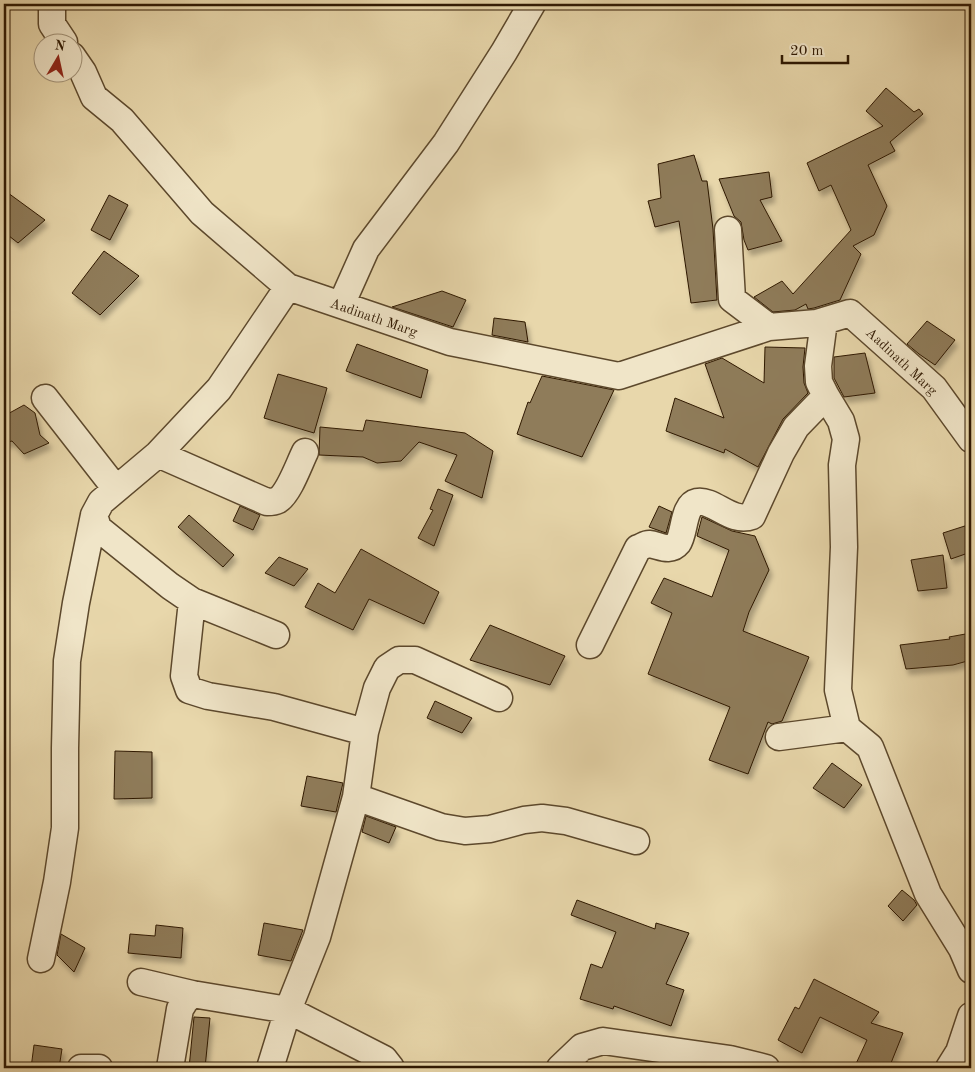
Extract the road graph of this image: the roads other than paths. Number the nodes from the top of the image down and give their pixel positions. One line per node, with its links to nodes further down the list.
1 (532, 4): 7 (street)
2 (52, 5): 3 (street)
3 (57, 32)
4 (82, 71): 6 (street, Aadinath Marg)
5 (728, 230): 9 (street)
6 (288, 287): 7 (street, Aadinath Marg); 14 (street)
7 (342, 305): 9 (street, Aadinath Marg)
8 (820, 322): 9 (street, Aadinath Marg); 10 (street); 12 (street, Aadinath Marg)
9 (769, 327)
10 (826, 396): 19 (street); 21 (street)
11 (44, 398): 15 (street)
12 (971, 439)
13 (305, 452): 14 (street)
14 (158, 454): 15 (street)
15 (116, 489): 16 (street)
16 (94, 516): 17 (street); 26 (street)
17 (192, 601): 18 (street); 22 (street)
18 (276, 635)
19 (590, 645)
20 (499, 698): 22 (street)
21 (847, 728): 23 (street); 27 (street)
22 (365, 732): 24 (street)
23 (779, 737)
24 (356, 797): 25 (street); 30 (street)
25 (636, 841)
26 (41, 959)
27 (971, 970)
28 (141, 982): 29 (street)
29 (192, 994): 30 (street); 34 (street)
30 (288, 1010): 35 (street); 36 (street)
31 (971, 1016): 39 (street)
32 (81, 1068): 33 (street)
33 (99, 1068)
34 (170, 1068)
35 (270, 1068)
36 (390, 1068)
37 (560, 1068): 38 (street)
38 (766, 1068)
39 (949, 1068)

